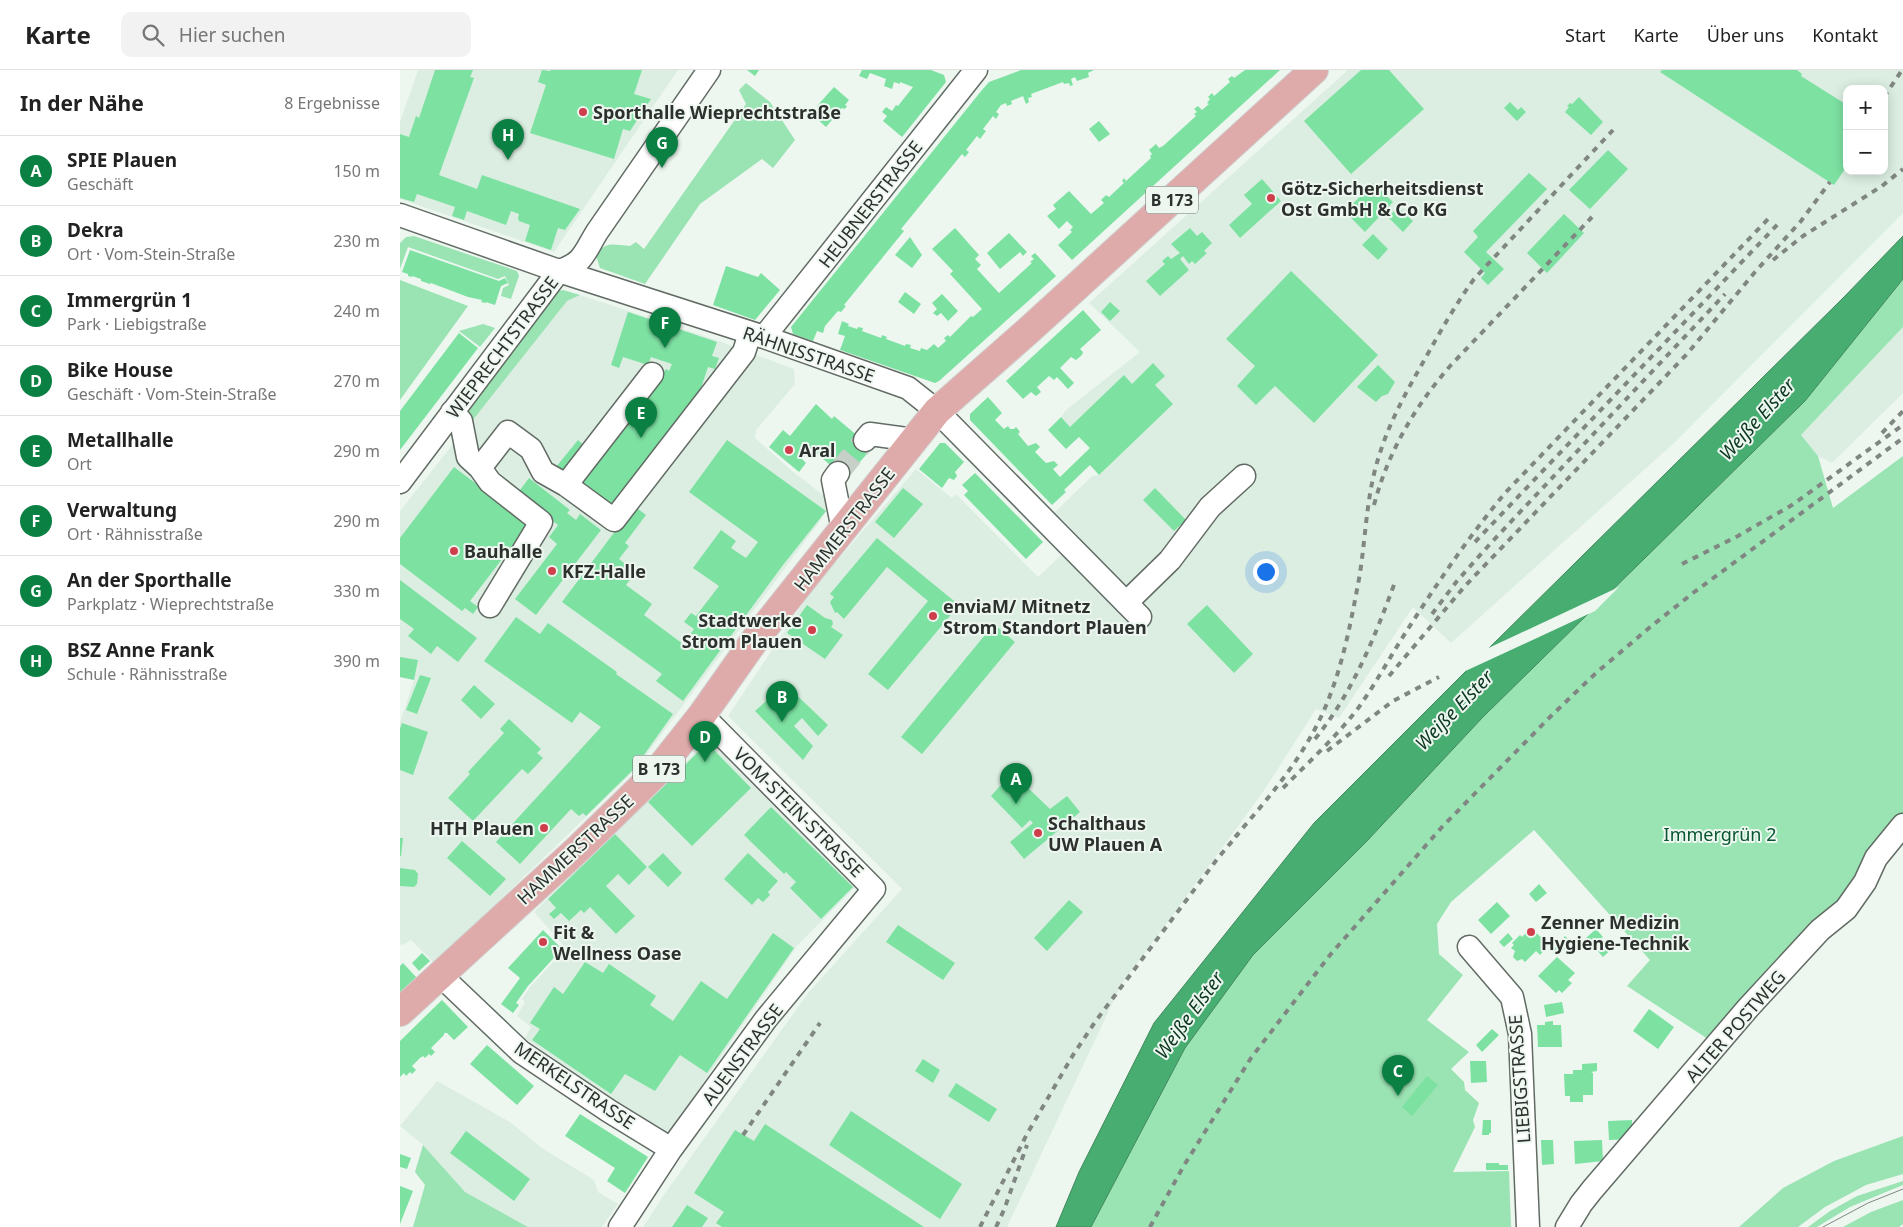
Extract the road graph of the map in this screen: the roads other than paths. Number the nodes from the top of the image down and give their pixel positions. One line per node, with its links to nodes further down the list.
1 (709, 70): 5 (street, WIEPRECHTSTRASSE)
2 (976, 70): 6 (street, HEUBNERSTRASSE)
3 (1314, 70): 8 (main road, HAMMERSTRASSE / B 173)
4 (400, 215): 5 (street, RÄHNISSTRASSE)
5 (559, 271): 6 (street, RÄHNISSTRASSE); 9 (street, WIEPRECHTSTRASSE)
6 (757, 335): 8 (street, RÄHNISSTRASSE); 16 (street, HEUBNERSTRASSE)
7 (652, 374): 16 (street)
8 (937, 411): 11 (main road, HAMMERSTRASSE / B 173); 14 (street, RÄHNISSTRASSE)
9 (452, 412): 12 (street); 15 (street, WIEPRECHTSTRASSE)
10 (865, 440): 11 (street)
11 (914, 440): 17 (main road, HAMMERSTRASSE / B 173)
12 (480, 468): 16 (street); 18 (street)
13 (838, 474): 17 (street)
14 (1244, 476)
15 (400, 482)
16 (566, 485)
17 (842, 530): 19 (main road, HAMMERSTRASSE / B 173)
18 (490, 606)
19 (702, 715): 21 (street, VOM-STEIN-STRASSE); 23 (main road, HAMMERSTRASSE / B 173)
20 (1903, 825): 28 (street, ALTER POSTWEG)
21 (874, 889): 25 (street, AUENSTRASSE)
22 (1469, 947): 27 (street, LIEBIGSTRASSE)
23 (439, 974): 24 (main road, HAMMERSTRASSE / B 173); 25 (street, MERKELSTRASSE)
24 (400, 1012)
25 (671, 1149): 26 (street, AUENSTRASSE)
26 (620, 1227)
27 (1528, 1227)
28 (1567, 1227)

